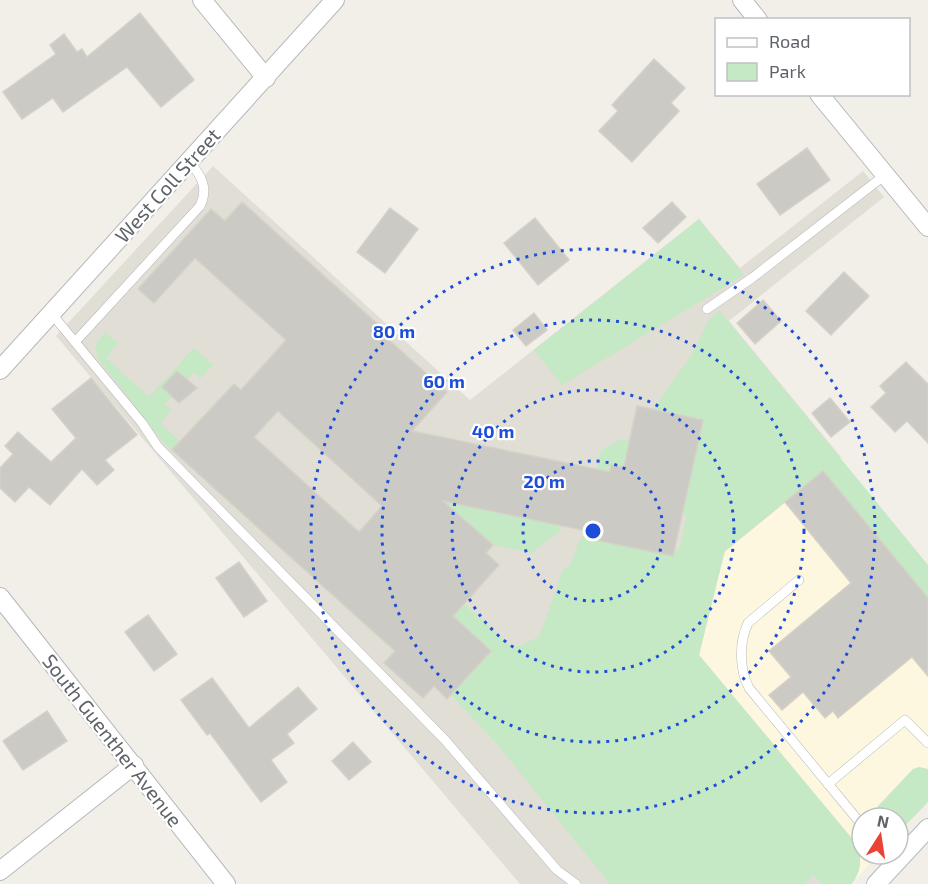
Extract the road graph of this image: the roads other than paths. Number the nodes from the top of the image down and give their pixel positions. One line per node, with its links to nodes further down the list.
1 (202, 0): 5 (street)
2 (335, 0): 5 (street, West Coll Street)
3 (742, 0): 4 (street)
4 (756, 18)
5 (266, 78): 7 (street, West Coll Street)
6 (821, 96): 8 (street)
7 (188, 161): 11 (street, West Coll Street); 12 (lane)
8 (885, 175): 9 (street); 10 (lane)
9 (928, 227)
10 (707, 309)
11 (51, 313): 12 (lane); 13 (street, West Coll Street)
12 (75, 342): 25 (lane)
13 (0, 370)
14 (799, 580): 18 (lane)
15 (0, 597): 17 (street, South Guenther Avenue)
16 (928, 743): 18 (lane)
17 (134, 765): 23 (street); 24 (street, South Guenther Avenue)
18 (828, 784): 19 (lane)
19 (850, 811)
20 (928, 828): 21 (street)
21 (910, 843)
22 (886, 866): 26 (street)
23 (0, 871)
24 (226, 884)
25 (576, 884)
26 (876, 884)

